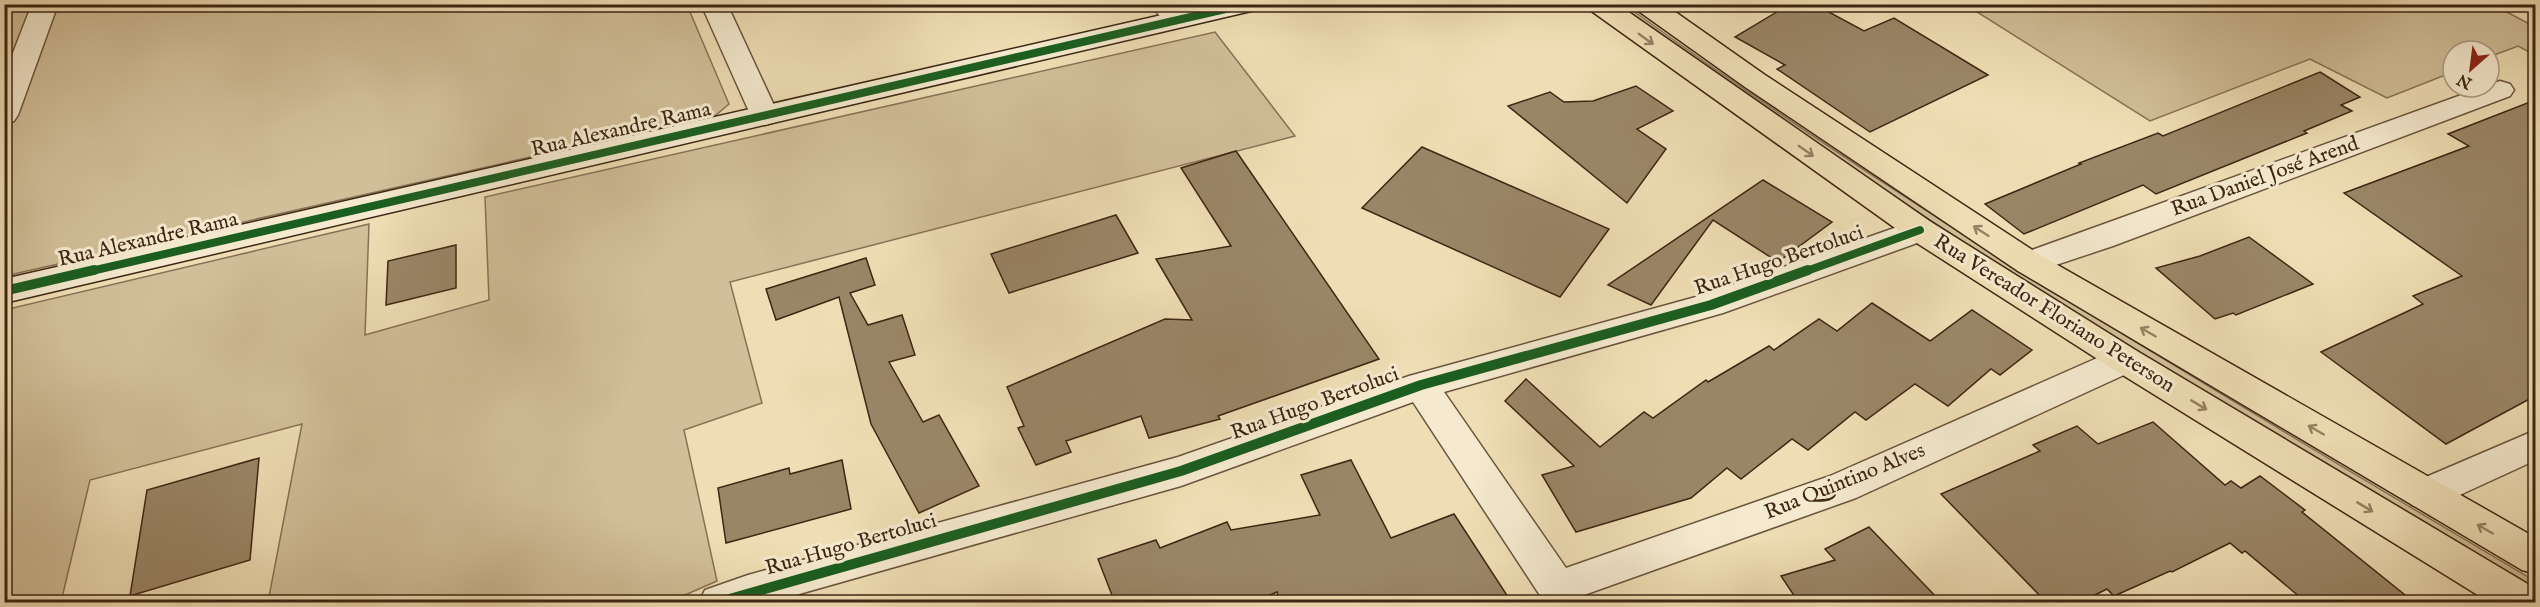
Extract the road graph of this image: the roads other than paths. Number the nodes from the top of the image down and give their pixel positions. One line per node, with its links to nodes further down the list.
1 (45, 4): 8 (street)
2 (714, 4): 9 (street)
3 (1247, 4): 6 (street, Rua Alexandre Rama)
4 (1599, 4): 10 (main road, Rua Vereador Floriano Peterson, one-way to 10)
5 (1646, 4): 11 (main road, Rua Vereador Floriano Peterson, one-way to 5)
6 (1170, 12): 9 (street, Rua Alexandre Rama)
7 (2476, 99): 11 (street, Rua Daniel José Arend)
8 (4, 115)
9 (765, 116): 12 (street, Rua Alexandre Rama)
10 (1920, 230): 13 (main road, Rua Vereador Floriano Peterson); 14 (street, Rua Hugo Bertoluci)
11 (2029, 263): 16 (main road, Rua Vereador Floriano Peterson, one-way to 11)
12 (4, 291)
13 (2126, 360): 18 (street, Rua Quintino Alves); 20 (main road, Rua Vereador Floriano Peterson, one-way to 20)
14 (1421, 385): 18 (street); 19 (street, Rua Hugo Bertoluci)
15 (2535, 444): 16 (street)
16 (2425, 494): 17 (main road, Rua Vereador Floriano Peterson, one-way to 16)
17 (2535, 558)
18 (1562, 595)
19 (719, 603)
20 (2522, 603)

